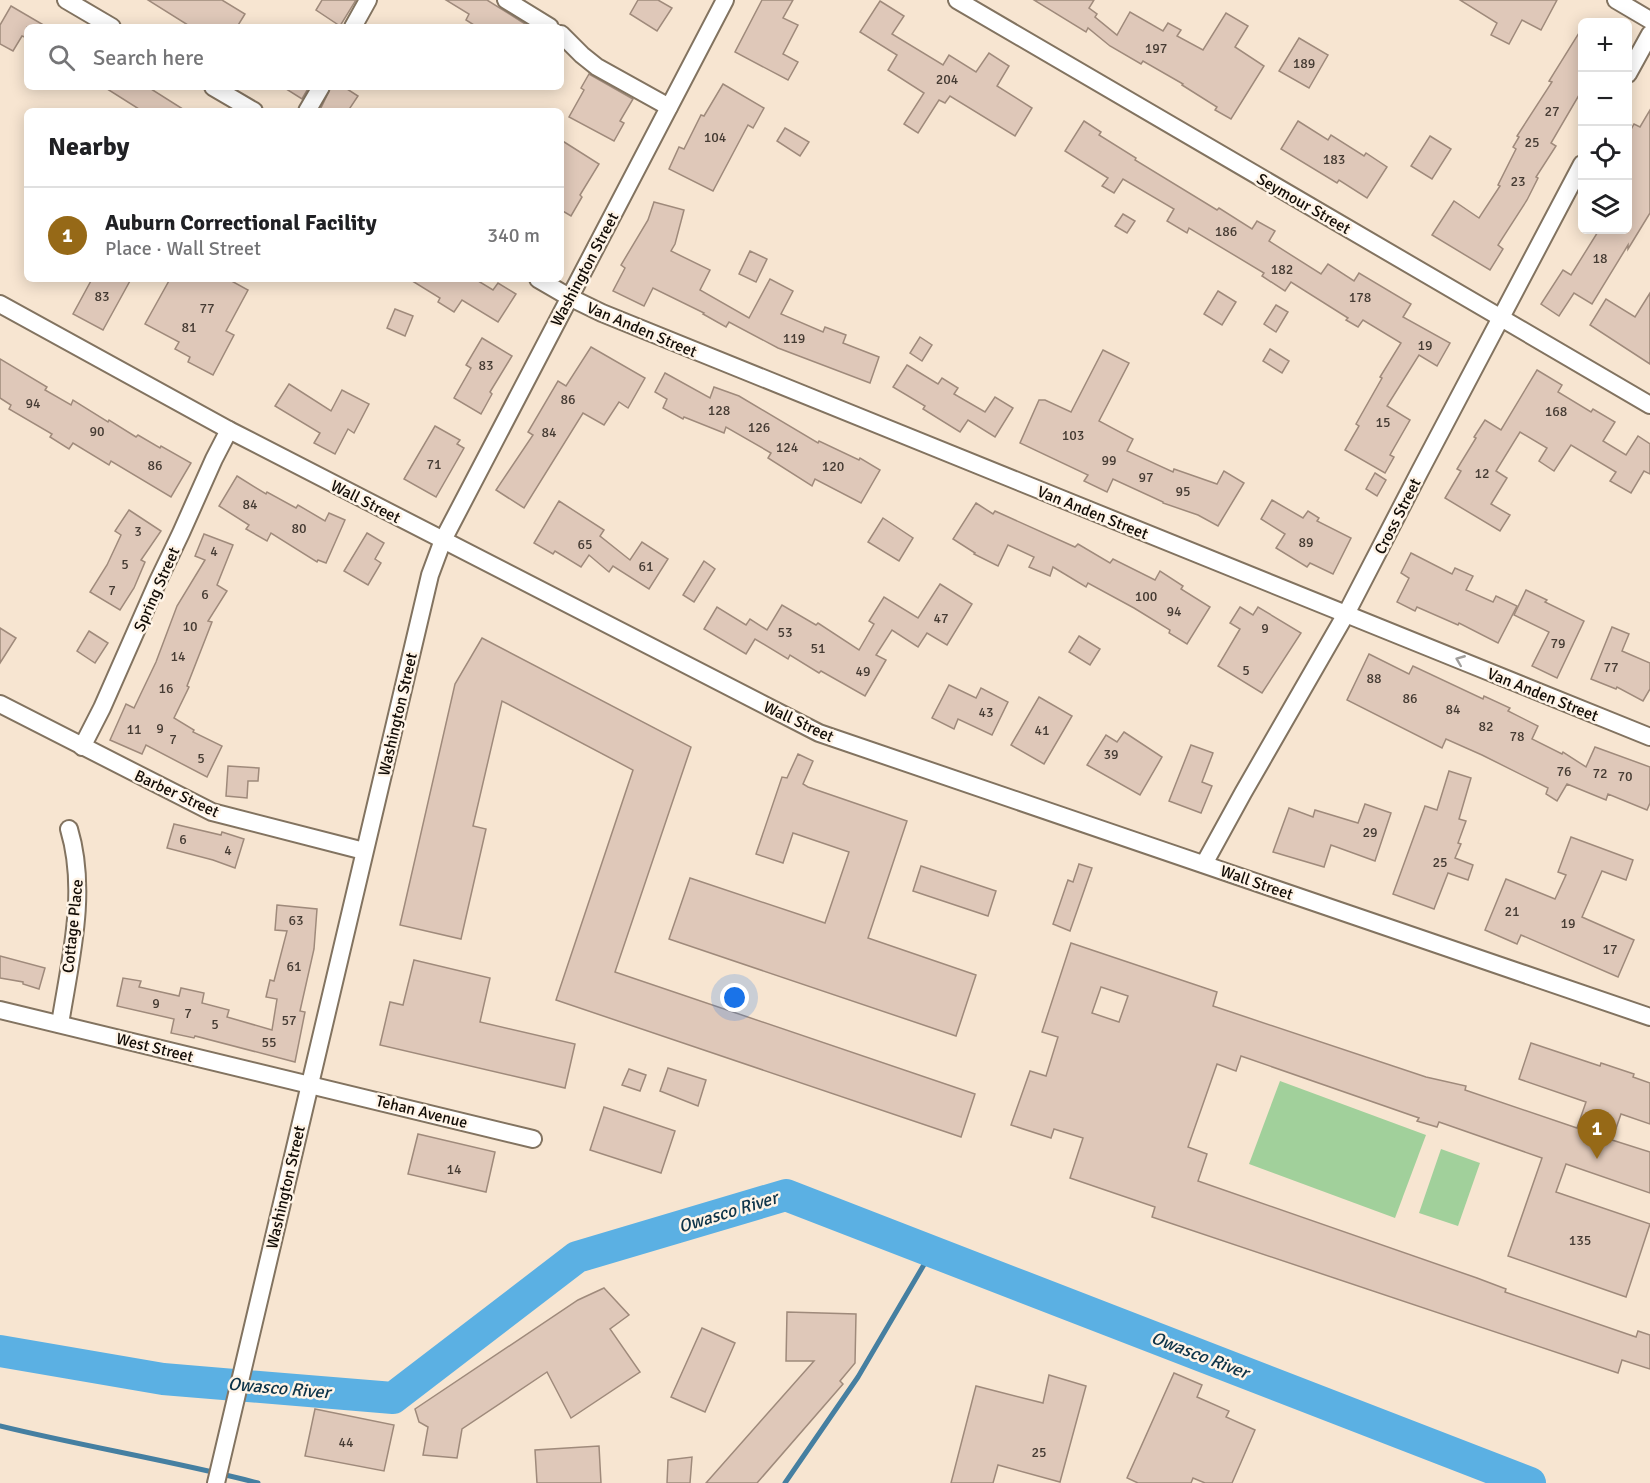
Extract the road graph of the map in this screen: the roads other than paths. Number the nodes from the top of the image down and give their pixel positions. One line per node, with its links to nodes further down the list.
1 (66, 0): 8 (street)
2 (368, 0): 9 (street)
3 (506, 0): 10 (street)
4 (725, 0): 16 (street, Washington Street)
5 (957, 0): 23 (street, Seymour Street)
6 (1616, 0): 7 (street)
7 (1650, 20)
8 (107, 24)
9 (356, 24)
10 (545, 24)
11 (1650, 34): 13 (street)
12 (564, 37): 16 (street)
13 (1629, 72)
14 (218, 90): 17 (street)
15 (319, 90): 18 (street)
16 (669, 107): 21 (street, Washington Street)
17 (249, 108)
18 (310, 108)
19 (1578, 172): 23 (street, Cross Street)
20 (543, 282): 21 (street, Van Anden Street)
21 (569, 297): 26 (street, Washington Street); 27 (street, Van Anden Street)
22 (0, 304): 25 (street, Wall Street)
23 (1500, 318): 24 (street, Seymour Street); 27 (street, Cross Street)
24 (1650, 405)
25 (229, 430): 26 (street, Wall Street); 30 (street, Spring Street)
26 (443, 540): 32 (street, Washington Street); 33 (street, Wall Street)
27 (1346, 614): 29 (street, Van Anden Street, one-way to 27); 33 (street, Cross Street)
28 (0, 704): 30 (street, Barber Street)
29 (1650, 737)
30 (82, 747): 32 (street, Barber Street)
31 (69, 829): 36 (street, Cottage Place)
32 (364, 851): 37 (street, Washington Street)
33 (1204, 864): 35 (street, Wall Street)
34 (0, 1010): 36 (street, West Street)
35 (1650, 1017)
36 (60, 1024): 37 (street, West Street)
37 (309, 1085): 38 (street, Tehan Avenue); 39 (street, Washington Street)
38 (533, 1139)
39 (216, 1483)

